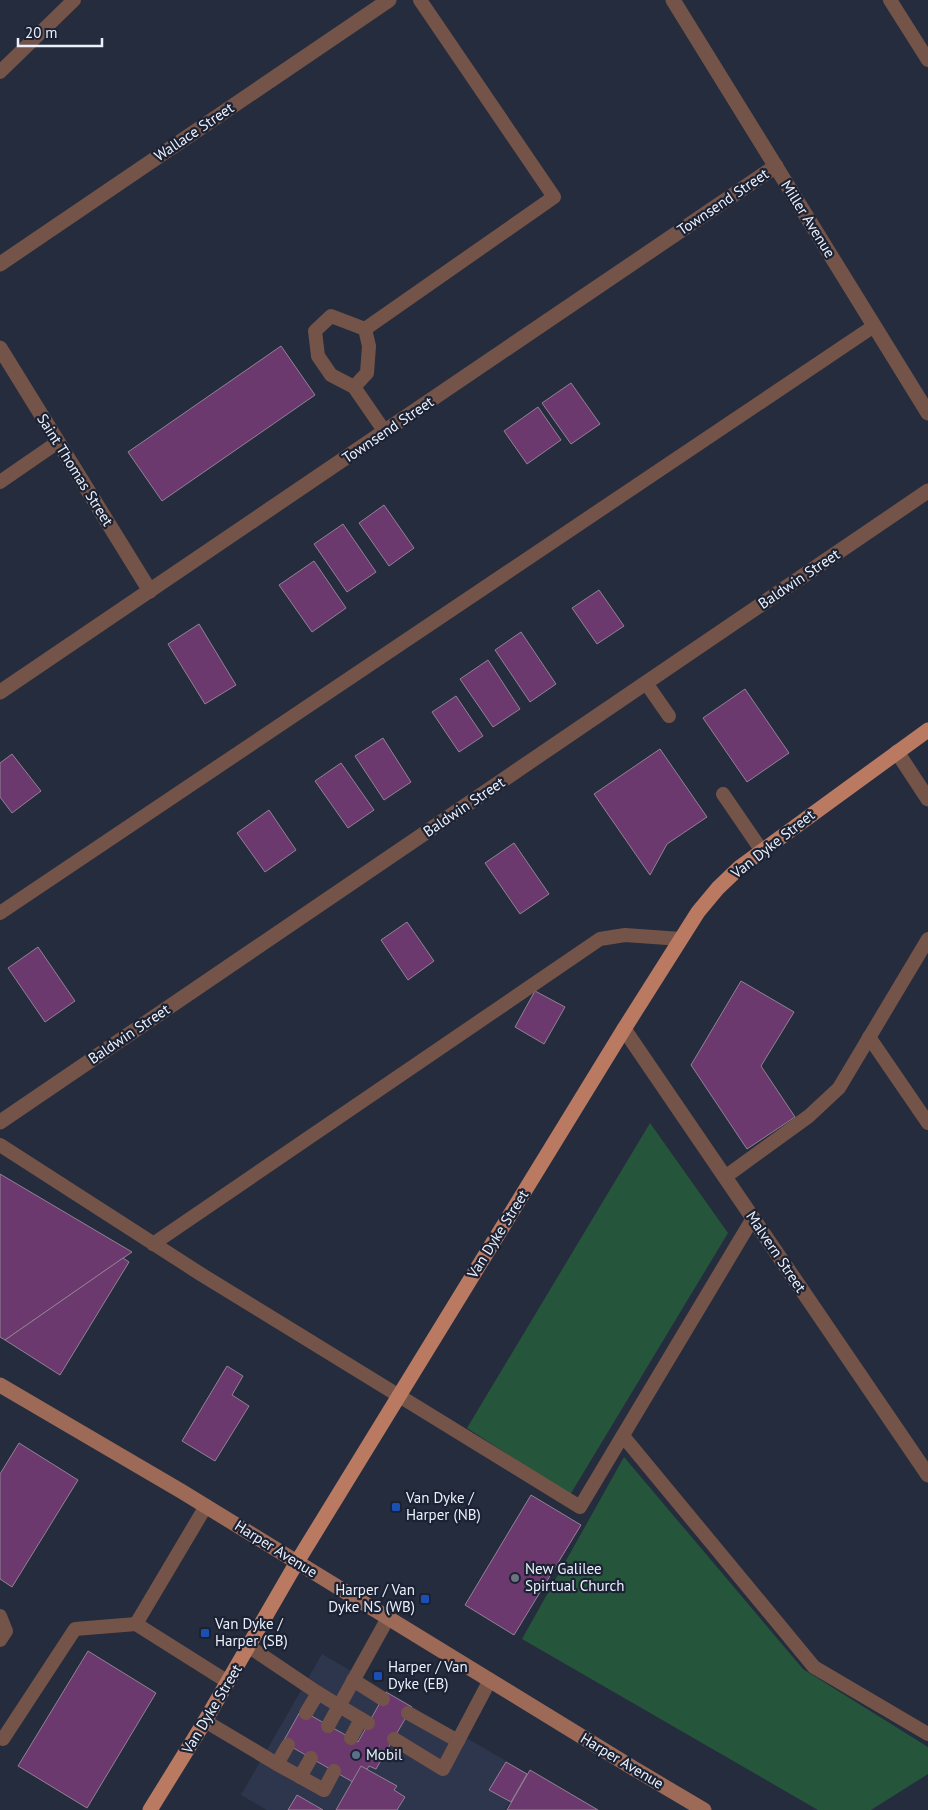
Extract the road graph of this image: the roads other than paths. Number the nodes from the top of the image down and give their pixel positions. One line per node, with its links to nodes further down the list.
1 (74, 0): 7 (lane)
2 (389, 0): 9 (street, Wallace Street)
3 (420, 0): 11 (lane)
4 (673, 0): 8 (street, Miller Avenue)
5 (890, 0): 6 (lane)
6 (928, 60)
7 (0, 72)
8 (776, 166): 10 (street, Miller Avenue); 15 (street, Townsend Street)
9 (0, 264)
10 (874, 326): 14 (street, Miller Avenue); 28 (lane)
11 (365, 329): 13 (lane); 13 (lane)
12 (0, 348): 16 (street, Saint Thomas Street)
13 (354, 387): 15 (lane)
14 (928, 413)
15 (385, 432): 19 (street, Townsend Street)
16 (58, 442): 17 (lane); 19 (street, Saint Thomas Street)
17 (0, 482)
18 (928, 491): 20 (street, Baldwin Street)
19 (150, 591): 21 (street, Townsend Street)
20 (646, 683): 22 (lane); 33 (street, Baldwin Street)
21 (0, 692)
22 (669, 716)
23 (928, 730): 24 (main road, Van Dyke Street)
24 (896, 752): 26 (street); 27 (main road, Van Dyke Street)
25 (723, 794): 27 (lane)
26 (928, 799)
27 (762, 850): 30 (main road, Van Dyke Street)
28 (0, 913)
29 (928, 938): 32 (lane)
30 (681, 939): 31 (main road, Van Dyke Street); 38 (lane)
31 (624, 1028): 36 (street, Malvern Street); 40 (main road, Van Dyke Street)
32 (869, 1037): 34 (lane); 36 (lane)
33 (0, 1122)
34 (928, 1123)
35 (0, 1146): 38 (lane)
36 (724, 1176): 37 (street, Malvern Street)
37 (753, 1218): 41 (lane); 42 (street, Malvern Street)
38 (154, 1244): 40 (lane)
39 (0, 1385): 43 (street, Harper Avenue)
40 (399, 1396): 41 (lane); 44 (main road, Van Dyke Street)
41 (623, 1436): 60 (lane)
42 (928, 1475)
43 (206, 1506): 44 (street, Harper Avenue); 47 (lane)
44 (297, 1562): 46 (street, Harper Avenue); 49 (main road, Van Dyke Street)
45 (0, 1616): 48 (lane)
46 (388, 1618): 50 (lane); 51 (street, Harper Avenue)
47 (136, 1624): 52 (lane); 62 (lane)
48 (0, 1640)
49 (248, 1646): 52 (main road, Van Dyke Street); 53 (lane)
50 (353, 1680): 54 (lane); 55 (lane)
51 (490, 1680): 64 (lane); 71 (street, Harper Avenue)
52 (228, 1682): 58 (main road, Van Dyke Street)
53 (318, 1693): 55 (lane); 56 (lane)
54 (383, 1699)
55 (340, 1707): 59 (lane); 61 (lane)
56 (306, 1713)
57 (408, 1713): 64 (lane)
58 (206, 1721): 67 (lane); 70 (main road, Van Dyke Street)
59 (328, 1726)
60 (928, 1734)
61 (350, 1738)
62 (3, 1739)
63 (394, 1740): 64 (lane)
64 (458, 1741)
65 (288, 1745): 67 (lane)
66 (310, 1758): 69 (lane)
67 (278, 1764): 69 (lane)
68 (334, 1771): 69 (lane)
69 (300, 1777)
70 (150, 1810)
71 (704, 1810)

